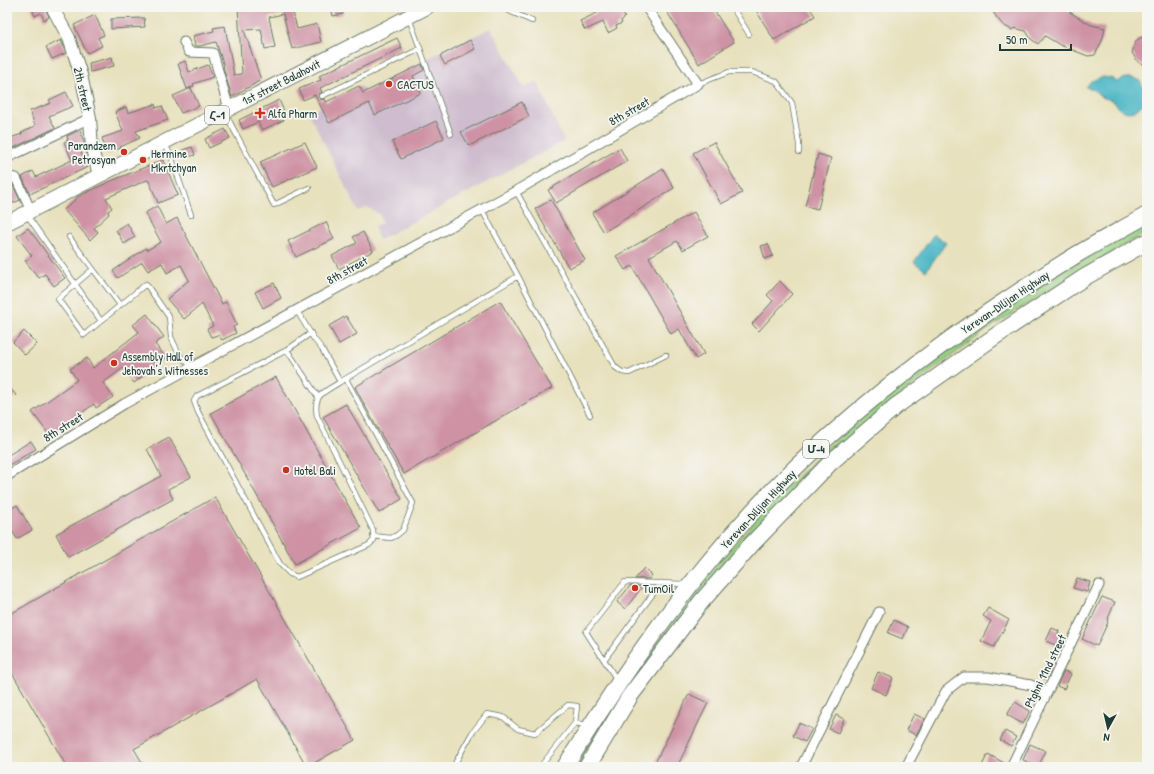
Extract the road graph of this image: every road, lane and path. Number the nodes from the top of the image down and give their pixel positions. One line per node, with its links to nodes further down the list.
1 (52, 7): 14 (street, 2th street)
2 (427, 7): 6 (main road, 1st street Balahovit / Հ-1)
3 (506, 7): 7 (lane)
4 (646, 7): 11 (street)
5 (732, 7): 8 (lane)
6 (408, 17): 10 (lane); 13 (main road, 1st street Balahovit / Հ-1)
7 (532, 22)
8 (749, 34)
9 (184, 42): 13 (street)
10 (420, 49): 12 (lane); 15 (lane)
11 (698, 84): 17 (lane); 22 (street, 8th street)
12 (322, 96)
13 (227, 110): 16 (main road, 1st street Balahovit / Հ-1); 21 (lane)
14 (90, 118): 18 (street); 19 (street, 2th street)
15 (451, 134)
16 (164, 142): 19 (main road, 1st street Balahovit / Հ-1); 25 (lane)
17 (799, 152)
18 (7, 158)
19 (99, 176): 24 (main road, 1st street Balahovit / Հ-1)
20 (7, 177): 24 (street)
21 (309, 188)
22 (516, 191): 23 (street, 8th street); 38 (lane)
23 (482, 210): 31 (lane); 34 (street, 8th street)
24 (29, 212): 27 (main road, 1st street Balahovit / Հ-1); 32 (lane)
25 (191, 215)
26 (1147, 215): 47 (highway, Yerevan-Dilijan Highway / Մ-4)
27 (7, 224)
28 (69, 237): 30 (lane)
29 (1147, 242): 59 (highway, Yerevan-Dilijan Highway / Մ-4)
30 (93, 269): 32 (lane); 33 (lane)
31 (518, 276): 40 (lane); 43 (lane)
32 (76, 284): 35 (lane); 35 (lane)
33 (120, 305): 35 (lane); 39 (lane)
34 (297, 311): 36 (lane); 39 (street, 8th street)
35 (101, 321)
36 (311, 333): 37 (lane); 41 (lane)
37 (287, 350): 42 (lane); 45 (lane)
38 (666, 355)
39 (193, 367): 44 (street, 8th street)
40 (346, 379): 41 (lane); 45 (lane)
41 (340, 382): 42 (lane)
42 (318, 397): 45 (lane)
43 (590, 415)
44 (7, 476)
45 (374, 536)
46 (661, 583): 47 (lane); 52 (lane); 52 (lane)
47 (691, 584): 53 (highway, Yerevan-Dilijan Highway / Մ-4)
48 (1100, 585): 54 (street, Ptghni 11nd street)
49 (7, 592): 50 (lane)
50 (7, 595)
51 (879, 612): 60 (street)
52 (604, 660): 53 (lane)
53 (619, 683): 55 (highway, Yerevan-Dilijan Highway / Մ-4)
54 (1047, 693): 61 (street); 62 (street, Ptghni 11nd street)
55 (582, 724): 56 (lane); 57 (lane); 58 (highway, Yerevan-Dilijan Highway / Մ-4)
56 (453, 767)
57 (540, 767)
58 (565, 767)
59 (587, 767)
60 (801, 767)
61 (906, 767)
62 (1011, 767)

